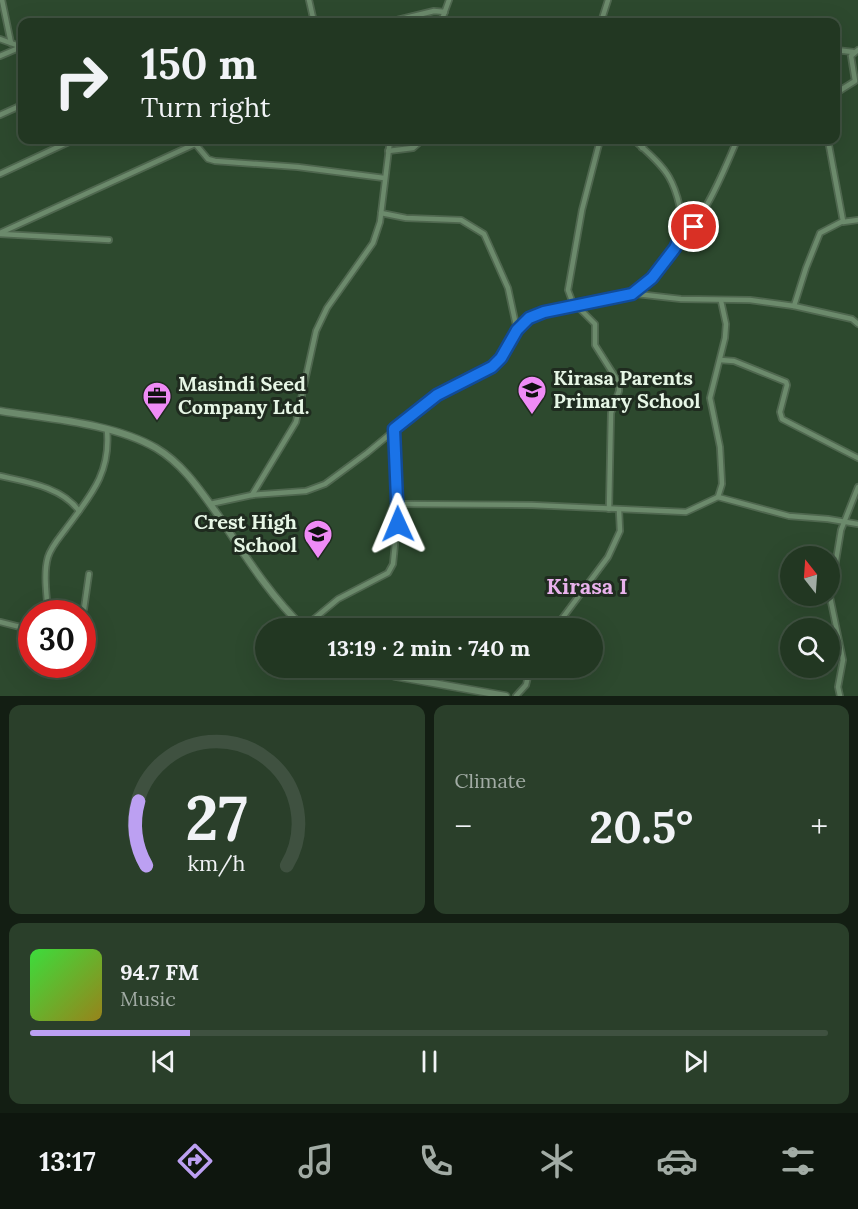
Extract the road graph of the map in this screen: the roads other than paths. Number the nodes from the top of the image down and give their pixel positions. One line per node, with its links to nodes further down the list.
1 (2, 0): 11 (street)
2 (309, 0): 6 (street)
3 (450, 0): 5 (street)
4 (608, 0): 9 (street)
5 (445, 12): 7 (street); 8 (street)
6 (313, 18)
7 (405, 18)
8 (443, 18)
9 (602, 18)
10 (0, 39): 11 (street)
11 (11, 43): 12 (street)
12 (18, 46)
13 (18, 49): 16 (street)
14 (840, 50): 15 (street)
15 (856, 51): 17 (street)
16 (0, 56)
17 (840, 90)
18 (18, 107): 19 (street)
19 (0, 115)
20 (65, 144): 32 (street)
21 (190, 144): 37 (street)
22 (196, 144): 33 (street)
23 (389, 144): 31 (street)
24 (418, 144): 31 (street)
25 (599, 144): 42 (street)
26 (638, 144): 30 (street)
27 (644, 144): 30 (street)
28 (735, 144): 38 (street)
29 (829, 144): 36 (street)
30 (642, 148): 38 (street)
31 (388, 151): 33 (street)
32 (0, 174)
33 (384, 178): 34 (street)
34 (381, 213): 45 (street); 53 (street)
35 (858, 220): 36 (street)
36 (843, 222): 43 (street)
37 (0, 233): 39 (street)
38 (680, 237): 40 (street)
39 (109, 240)
40 (632, 294): 41 (street); 42 (street)
41 (721, 302): 43 (street); 46 (street)
42 (577, 306): 45 (street); 57 (street)
43 (794, 306): 44 (street)
44 (858, 324)
45 (517, 330): 48 (street)
46 (720, 360): 50 (street); 54 (street)
47 (0, 411): 49 (main road)
48 (394, 429): 53 (street); 56 (street)
49 (108, 430): 55 (main road); 59 (street)
50 (858, 458)
51 (0, 476): 59 (street)
52 (858, 487): 60 (street)
53 (252, 495): 55 (street)
54 (718, 497): 58 (street); 60 (street)
55 (210, 504): 65 (main road)
56 (398, 504): 57 (street); 66 (street)
57 (609, 509): 58 (street)
58 (619, 510): 67 (street)
59 (79, 511): 63 (street)
60 (844, 520): 61 (street); 75 (street)
61 (858, 524)
62 (89, 574): 64 (street)
63 (48, 600)
64 (85, 600)
65 (295, 618)
66 (315, 618)
67 (563, 618)
68 (0, 622): 69 (street)
69 (18, 626)
70 (404, 678): 72 (main road)
71 (528, 678): 74 (street)
72 (482, 694): 73 (main road)
73 (506, 696)
74 (516, 696)
75 (840, 696)

